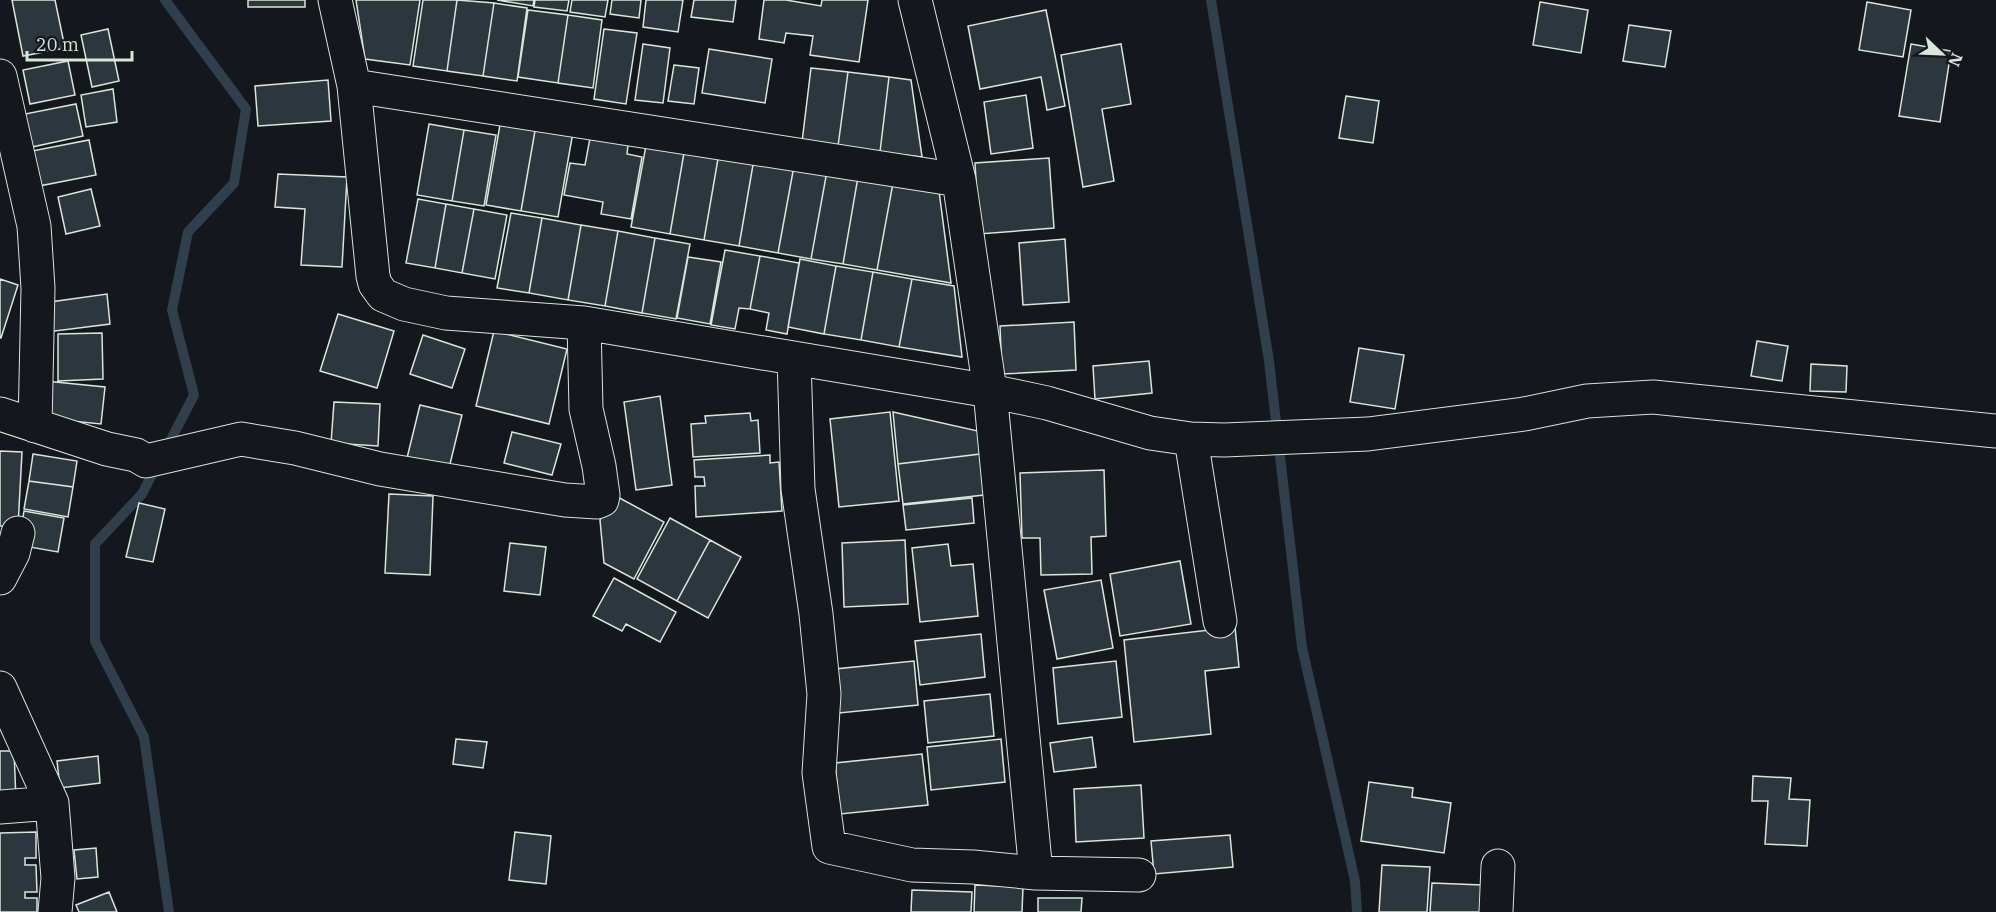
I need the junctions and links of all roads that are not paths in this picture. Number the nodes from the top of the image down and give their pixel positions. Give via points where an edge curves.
1 (335, 0) edge
2 (915, 0) edge
3 (0, 76) edge
4 (354, 86) junction
5 (959, 180) junction
6 (584, 323) junction
7 (794, 358) junction
8 (990, 391) junction
9 (0, 414) edge
10 (35, 426) junction
11 (1996, 431) edge
12 (1191, 439) junction
13 (18, 533) dead end
14 (0, 578) edge
15 (1220, 621) dead end
16 (0, 688) edge
17 (52, 803) junction
18 (0, 807) edge
19 (1498, 866) dead end
20 (1036, 873) junction
21 (1139, 875) dead end
22 (55, 912) edge
23 (1496, 912) edge

1 - 4 street
2 - 5 street
3 - 10 street via 34,226 39,288
4 - 5 street
4 - 6 street via 373,276 383,296 446,313
5 - 8 street
6 - 7 street
6 - 10 street via 586,409 603,495 597,502 380,469 241,439 146,461
7 - 8 street
7 - 20 street via 798,489 824,694 819,773 829,847 912,865
8 - 12 street via 1047,403 1150,434
8 - 20 street
9 - 10 street
11 - 12 street via 1653,397 1587,401 1524,414 1368,434
12 - 15 street
13 - 14 street
16 - 17 street
17 - 18 street
17 - 22 street via 58,878
19 - 23 street
20 - 21 street

